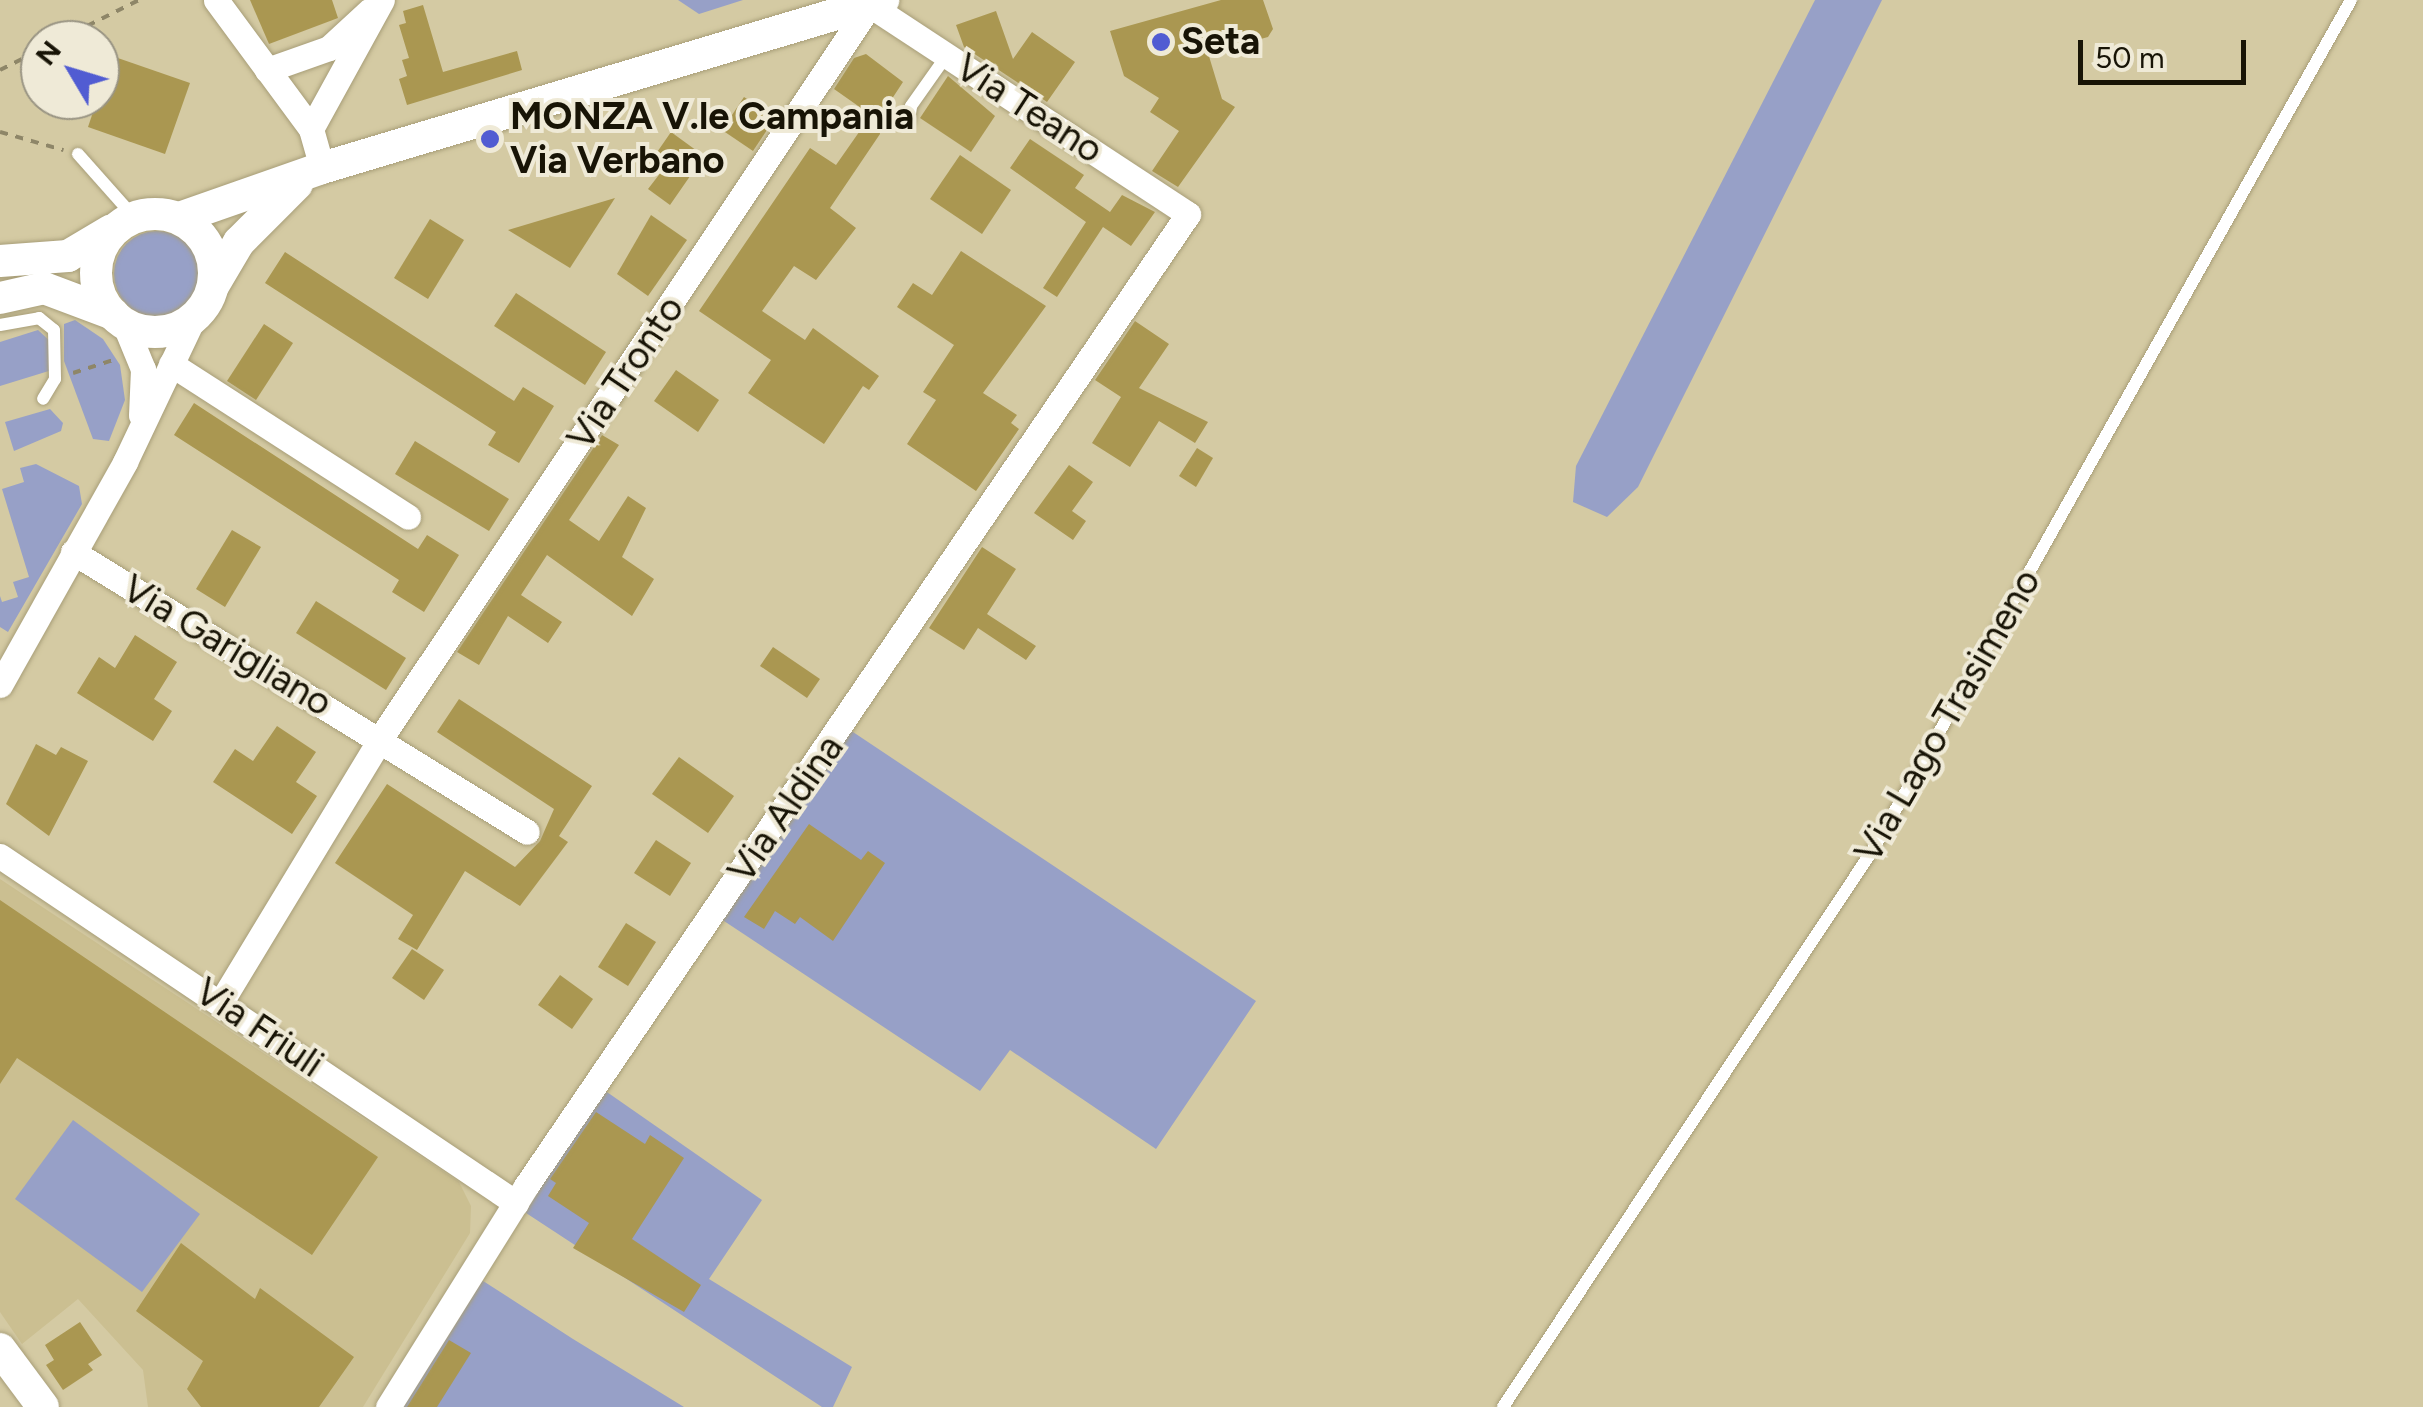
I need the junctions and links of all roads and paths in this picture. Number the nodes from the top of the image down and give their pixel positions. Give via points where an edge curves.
1 (140, 0) edge
2 (216, 0) edge
3 (381, 0) edge
4 (2350, 0) edge
5 (875, 2) edge
6 (100, 20) edge
7 (947, 55) junction
8 (267, 70) junction
9 (910, 121) dead end
10 (311, 129) junction
11 (0, 132) edge
12 (78, 154) joint
13 (314, 171) junction
14 (1188, 214) joint
15 (179, 218) junction
16 (126, 222) junction
17 (0, 260) edge
18 (213, 286) junction
19 (0, 298) edge
20 (194, 318) junction
21 (0, 325) edge
22 (116, 326) junction
23 (120, 358) junction
24 (171, 364) junction
25 (123, 371) dead end
26 (55, 379) junction
27 (43, 399) dead end
28 (138, 434) junction
29 (408, 517) dead end
30 (74, 552) junction
31 (0, 686) edge
32 (380, 740) junction
33 (528, 832) dead end
34 (0, 856) edge
35 (221, 1002) junction
36 (516, 1204) junction
37 (0, 1348) edge
38 (42, 1407) edge
39 (388, 1407) edge
40 (1503, 1407) edge

1 - 6 path
2 - 8 street
3 - 8 street via 329,48
3 - 10 street
4 - 40 lane, Via Lago Trasimeno via 1874,848
5 - 7 street, Via Teano
5 - 13 street
5 - 32 street, Via Tronto
7 - 9 lane via 912,106
7 - 14 street, Via Teano
8 - 10 street
10 - 13 street
11 - 12 path
12 - 16 lane
13 - 15 street
13 - 18 street via 239,242
14 - 36 street, Via Aldina
15 - 16 street
15 - 18 street via 208,245
16 - 17 street via 68,256
16 - 22 street via 96,268
18 - 20 street
19 - 22 street via 44,288
20 - 22 street via 162,332
20 - 24 street
21 - 26 lane via 39,318 54,330
22 - 23 path
22 - 28 street via 143,369
23 - 25 path
23 - 26 path
24 - 28 street
24 - 29 street
26 - 27 lane
28 - 30 street
30 - 31 street
30 - 32 street, Via Garigliano
32 - 33 street
32 - 35 street, Via Tronto
34 - 35 street, Via Friuli
35 - 36 street, Via Friuli
36 - 39 street, Via Aldina
37 - 38 street

